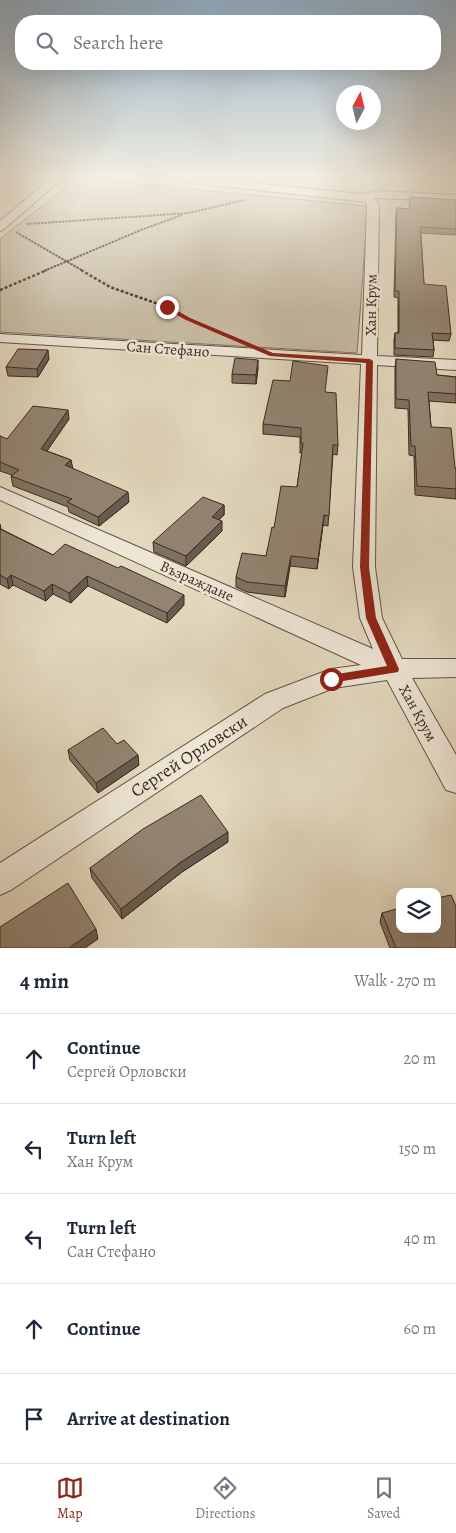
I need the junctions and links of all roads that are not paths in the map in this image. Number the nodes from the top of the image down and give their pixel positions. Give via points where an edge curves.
1 (373, 222) edge
2 (0, 338) edge
3 (370, 361) junction
4 (456, 365) edge
5 (0, 493) edge
6 (456, 668) edge
7 (394, 669) junction
8 (456, 781) edge
9 (0, 880) edge

1 - 3 street, Хан Крум
2 - 3 street, Сан Стефано
3 - 4 street, Сан Стефано
3 - 7 street, Хан Крум via 364,567 371,618
5 - 7 street, Възраждане
6 - 7 street, Сергей Орловски
7 - 8 street, Хан Крум
7 - 9 street, Сергей Орловски via 331,679 274,700

